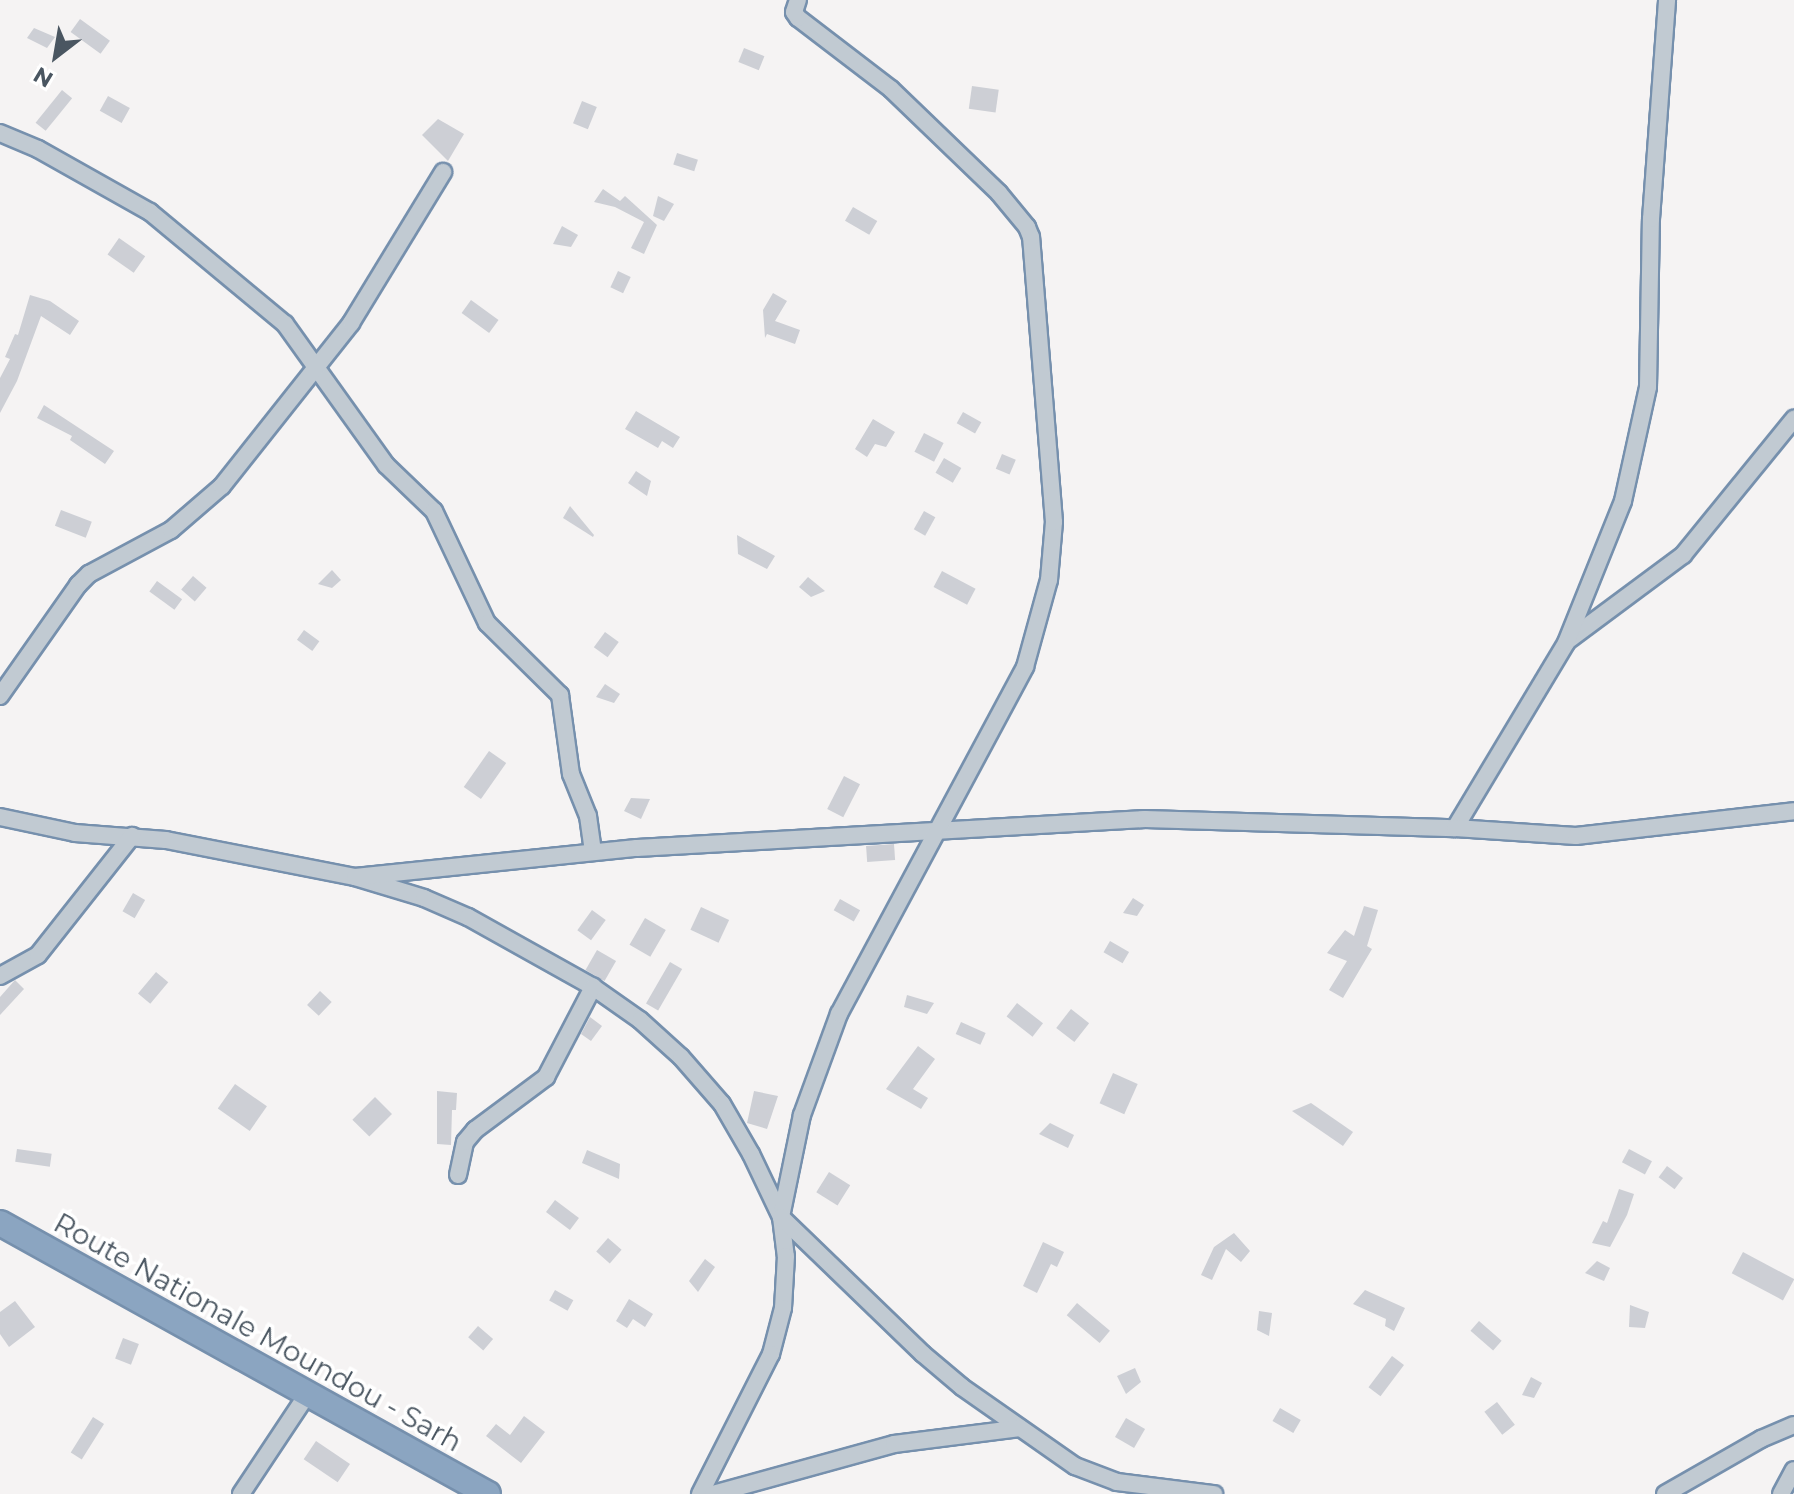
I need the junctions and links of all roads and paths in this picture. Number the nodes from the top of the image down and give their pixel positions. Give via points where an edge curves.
1 (798, 0) edge
2 (1667, 0) edge
3 (0, 133) edge
4 (443, 172) dead end
5 (317, 367) junction
6 (1794, 419) edge
7 (1566, 643) junction
8 (0, 696) edge
9 (1794, 811) edge
10 (0, 817) edge
11 (1455, 828) junction
12 (935, 830) junction
13 (132, 836) junction
14 (593, 851) junction
15 (355, 877) junction
16 (0, 976) edge
17 (593, 987) junction
18 (458, 1175) dead end
19 (781, 1217) junction
20 (0, 1223) edge
21 (308, 1393) junction
22 (1794, 1425) edge
23 (1020, 1428) junction
24 (1794, 1470) edge
25 (1116, 1488) edge
26 (241, 1494) edge
27 (488, 1494) edge
28 (700, 1494) edge
29 (713, 1494) edge
30 (1214, 1494) edge
31 (1665, 1494) edge
32 (1781, 1494) edge

1 - 12 street via 798,18 891,89 999,193 1031,237 1054,522 1051,571 1025,667
2 - 7 street via 1644,418 1616,523
3 - 5 street via 70,166 160,219 278,316
4 - 5 street via 351,323
5 - 8 street via 196,511 78,585
5 - 14 street via 386,465 434,511 487,623 560,695 571,774 588,816
6 - 7 street via 1683,555
7 - 11 street
9 - 11 street via 1587,835
10 - 13 street via 75,833
11 - 12 street via 1145,819
12 - 14 street
12 - 19 street via 817,1065
13 - 15 street
13 - 16 street via 38,955
14 - 15 street
15 - 17 street via 468,917
17 - 18 street via 546,1077 475,1130 465,1142
17 - 19 street via 681,1057 722,1104
19 - 23 street via 923,1354
19 - 28 street via 786,1256 783,1308 771,1354
20 - 21 highway, Route Nationale Moundou - Sarh
21 - 26 street
21 - 27 highway, Route Nationale Moundou - Sarh
22 - 31 street
23 - 25 street
23 - 29 street via 894,1444
24 - 32 street
25 - 30 street

